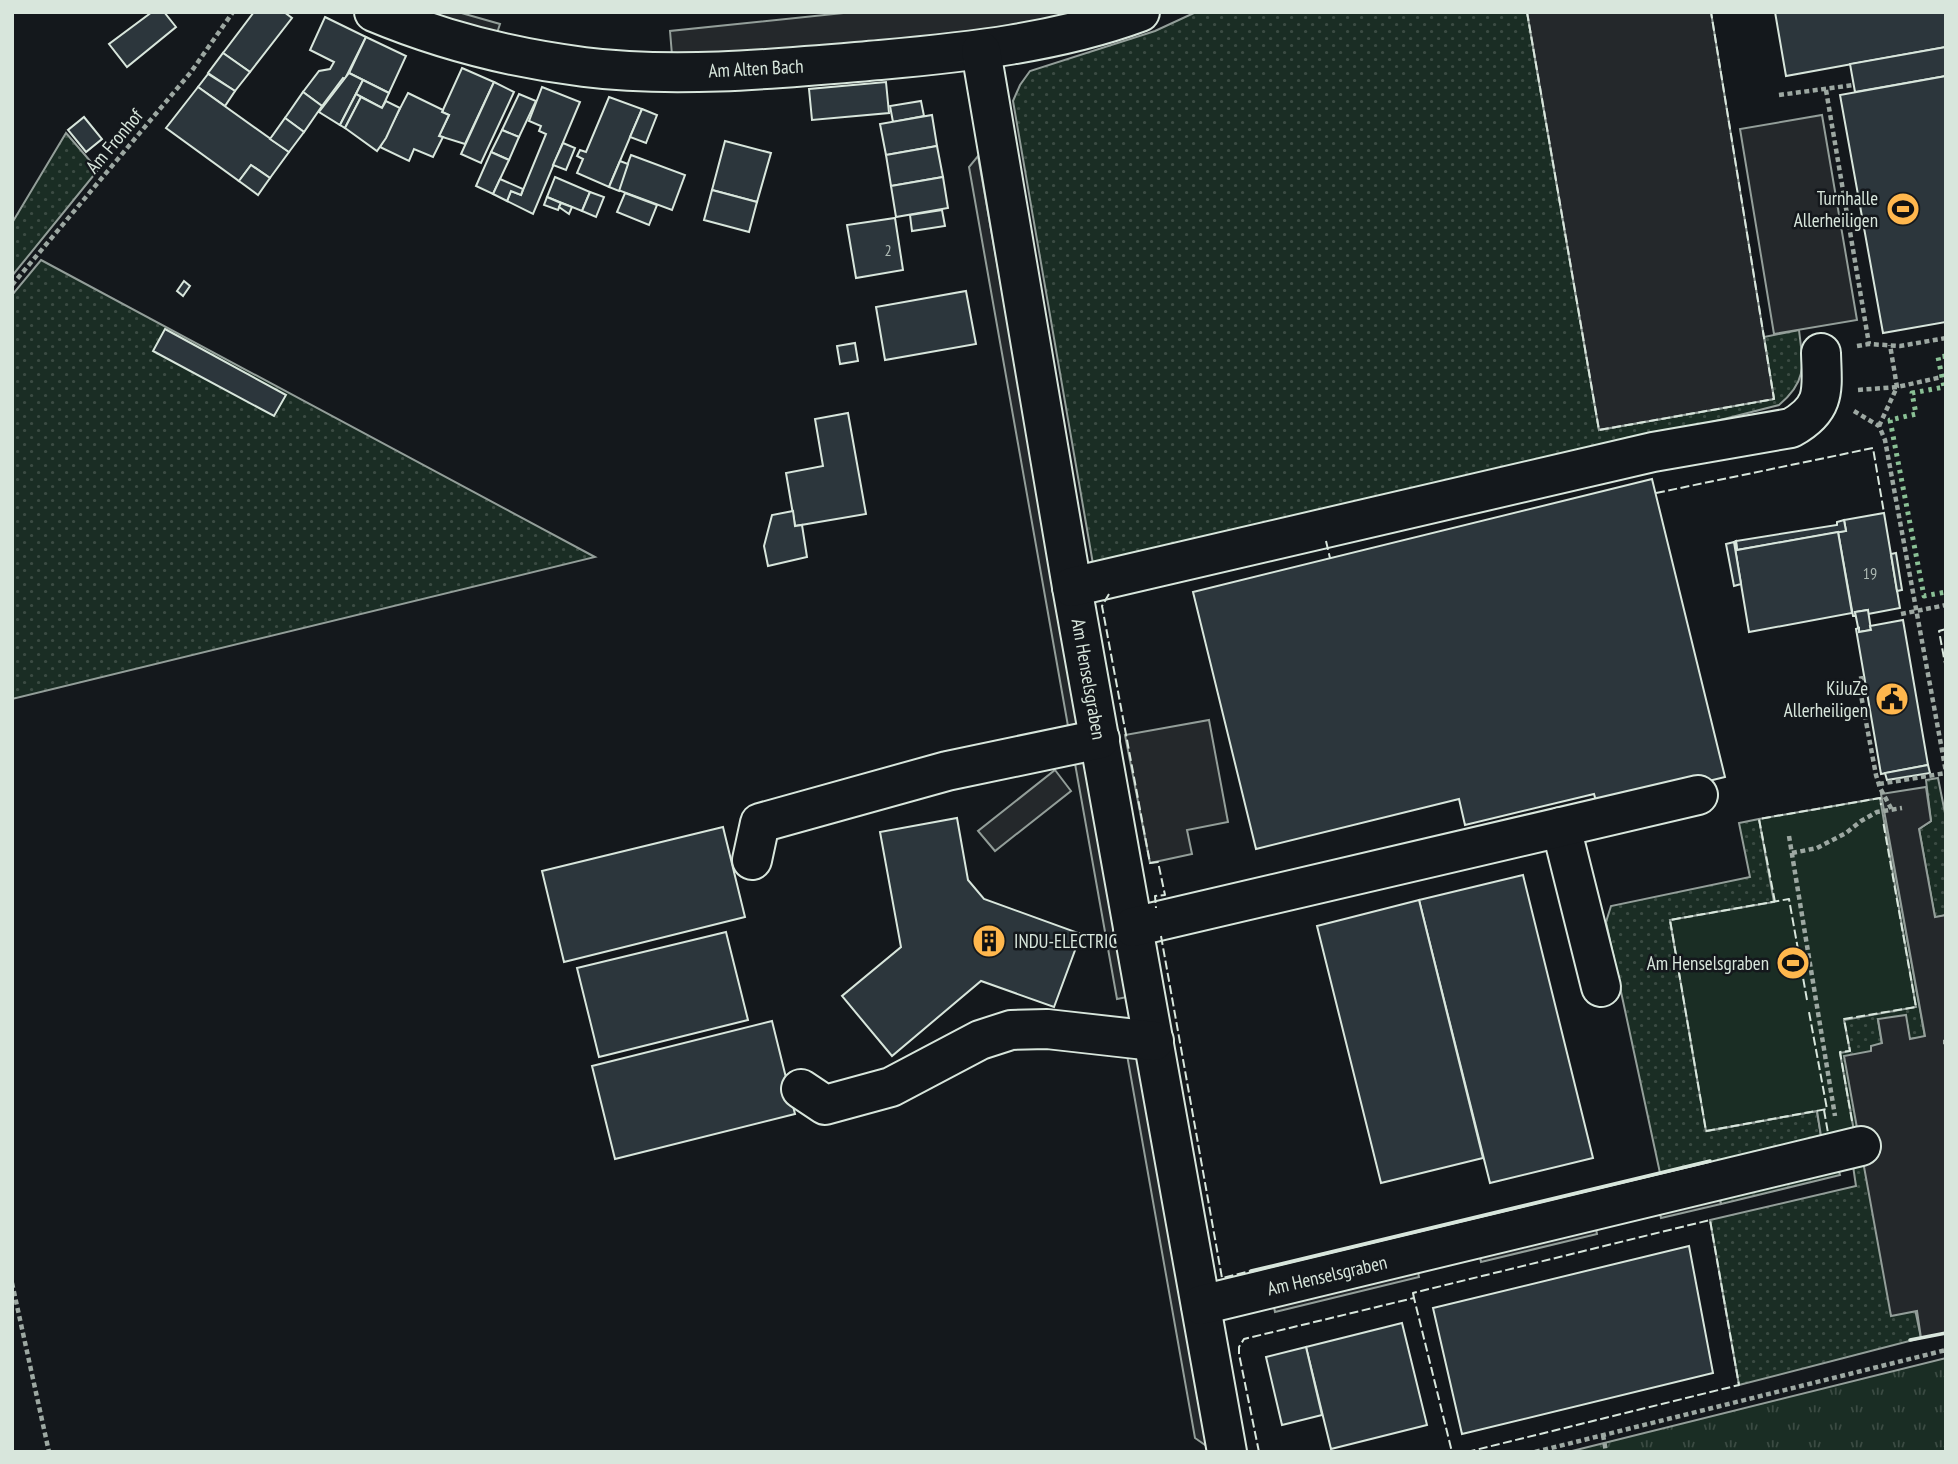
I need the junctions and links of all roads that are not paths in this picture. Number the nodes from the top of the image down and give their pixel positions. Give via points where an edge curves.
1 (374, 12) edge
2 (1140, 12) edge
3 (981, 51) junction
4 (1821, 353) road end
5 (1072, 587) junction
6 (1100, 739) junction
7 (1698, 794) dead end
8 (1561, 827) junction
9 (752, 860) dead end
10 (1133, 928) junction
11 (1601, 987) dead end
12 (1154, 1041) junction
13 (801, 1089) dead end
14 (1851, 1149) road end
15 (1201, 1305) junction
16 (1227, 1452) edge

1 - 3 street, Am Alten Bach via 488,50 584,67 707,71
2 - 3 street, Am Alten Bach via 1065,35
3 - 5 street, Am Henselsgraben
4 - 5 street via 1822,393 1808,419 1791,428 1639,455
5 - 6 street, Am Henselsgraben
6 - 9 street via 947,772 760,822
6 - 10 street, Am Henselsgraben
7 - 8 street
8 - 10 street
8 - 11 street
10 - 12 street, Am Henselsgraben
12 - 13 street via 1047,1029 1011,1030 980,1040 891,1087 825,1105
12 - 15 street, Am Henselsgraben
14 - 15 street, Am Henselsgraben
15 - 16 street, Am Henselsgraben

